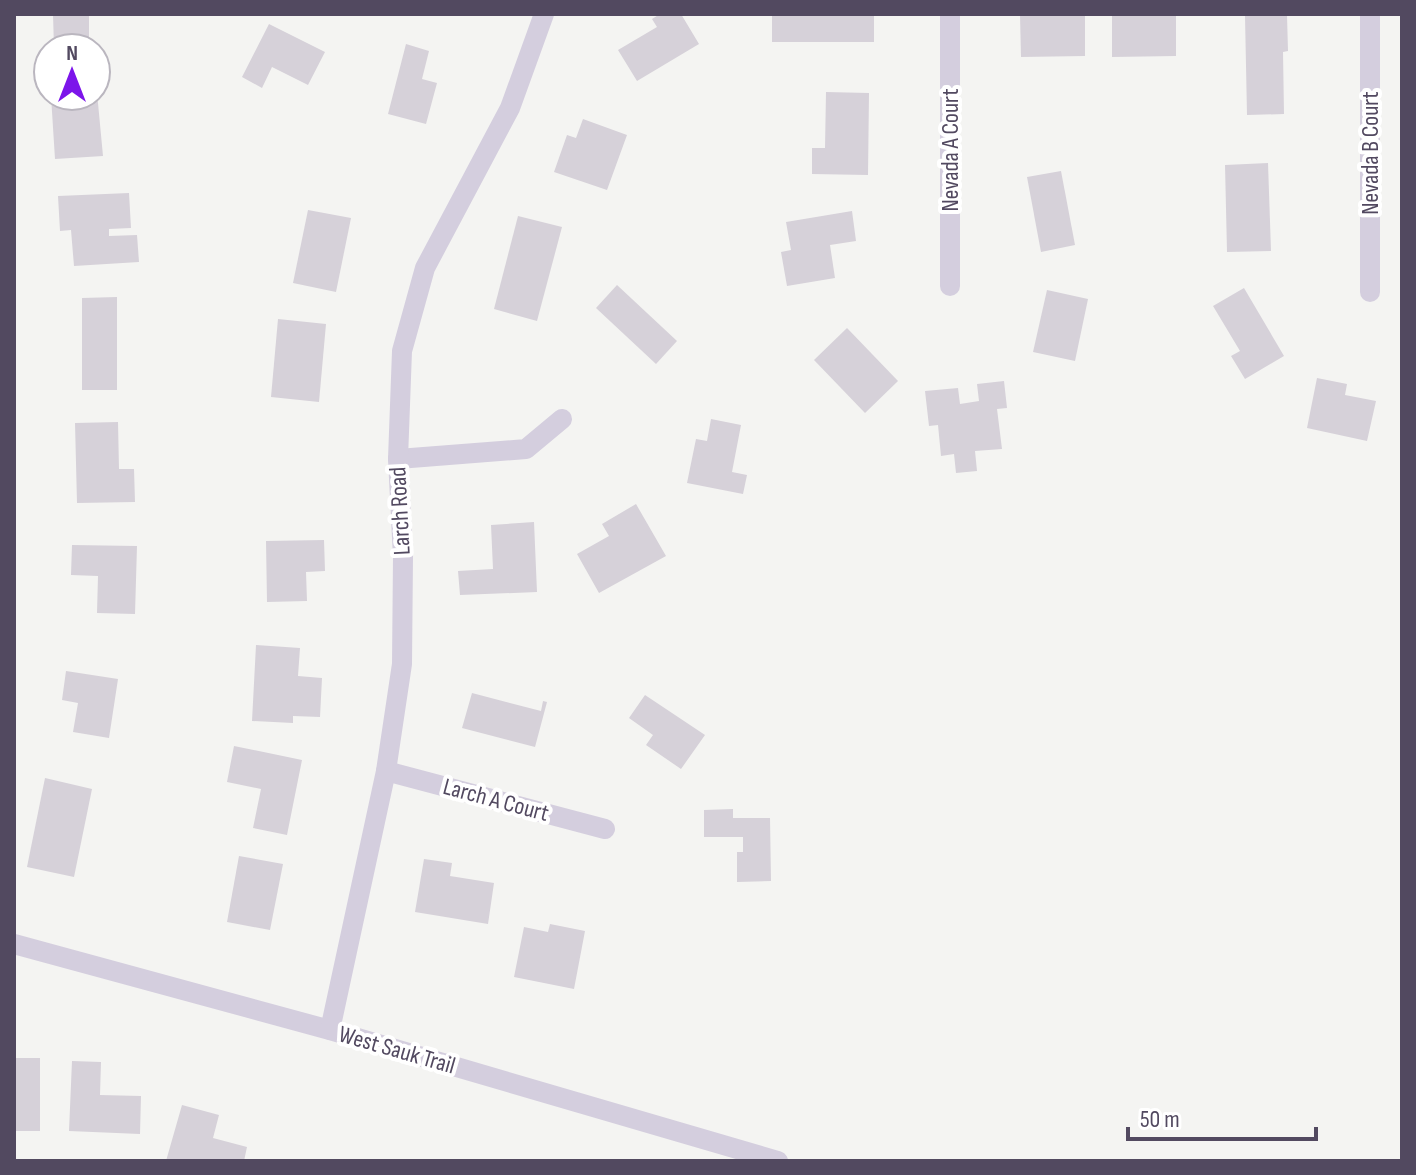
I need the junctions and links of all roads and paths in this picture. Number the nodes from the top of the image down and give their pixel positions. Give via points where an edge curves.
1 (544, 14) edge
2 (950, 14) edge
3 (1370, 14) edge
4 (950, 286) dead end
5 (1370, 292) dead end
6 (562, 419) dead end
7 (398, 459) junction
8 (386, 771) junction
9 (605, 829) dead end
10 (14, 944) edge
11 (330, 1030) junction
12 (778, 1161) edge

1 - 7 street, Larch Road via 510,108 425,268 402,351
2 - 4 street, Nevada A Court
3 - 5 street, Nevada B Court
6 - 7 street via 526,449
7 - 8 street, Larch Road via 402,664
8 - 9 street, Larch A Court
8 - 11 street, Larch Road
10 - 11 street, West Sauk Trail
11 - 12 street, West Sauk Trail

